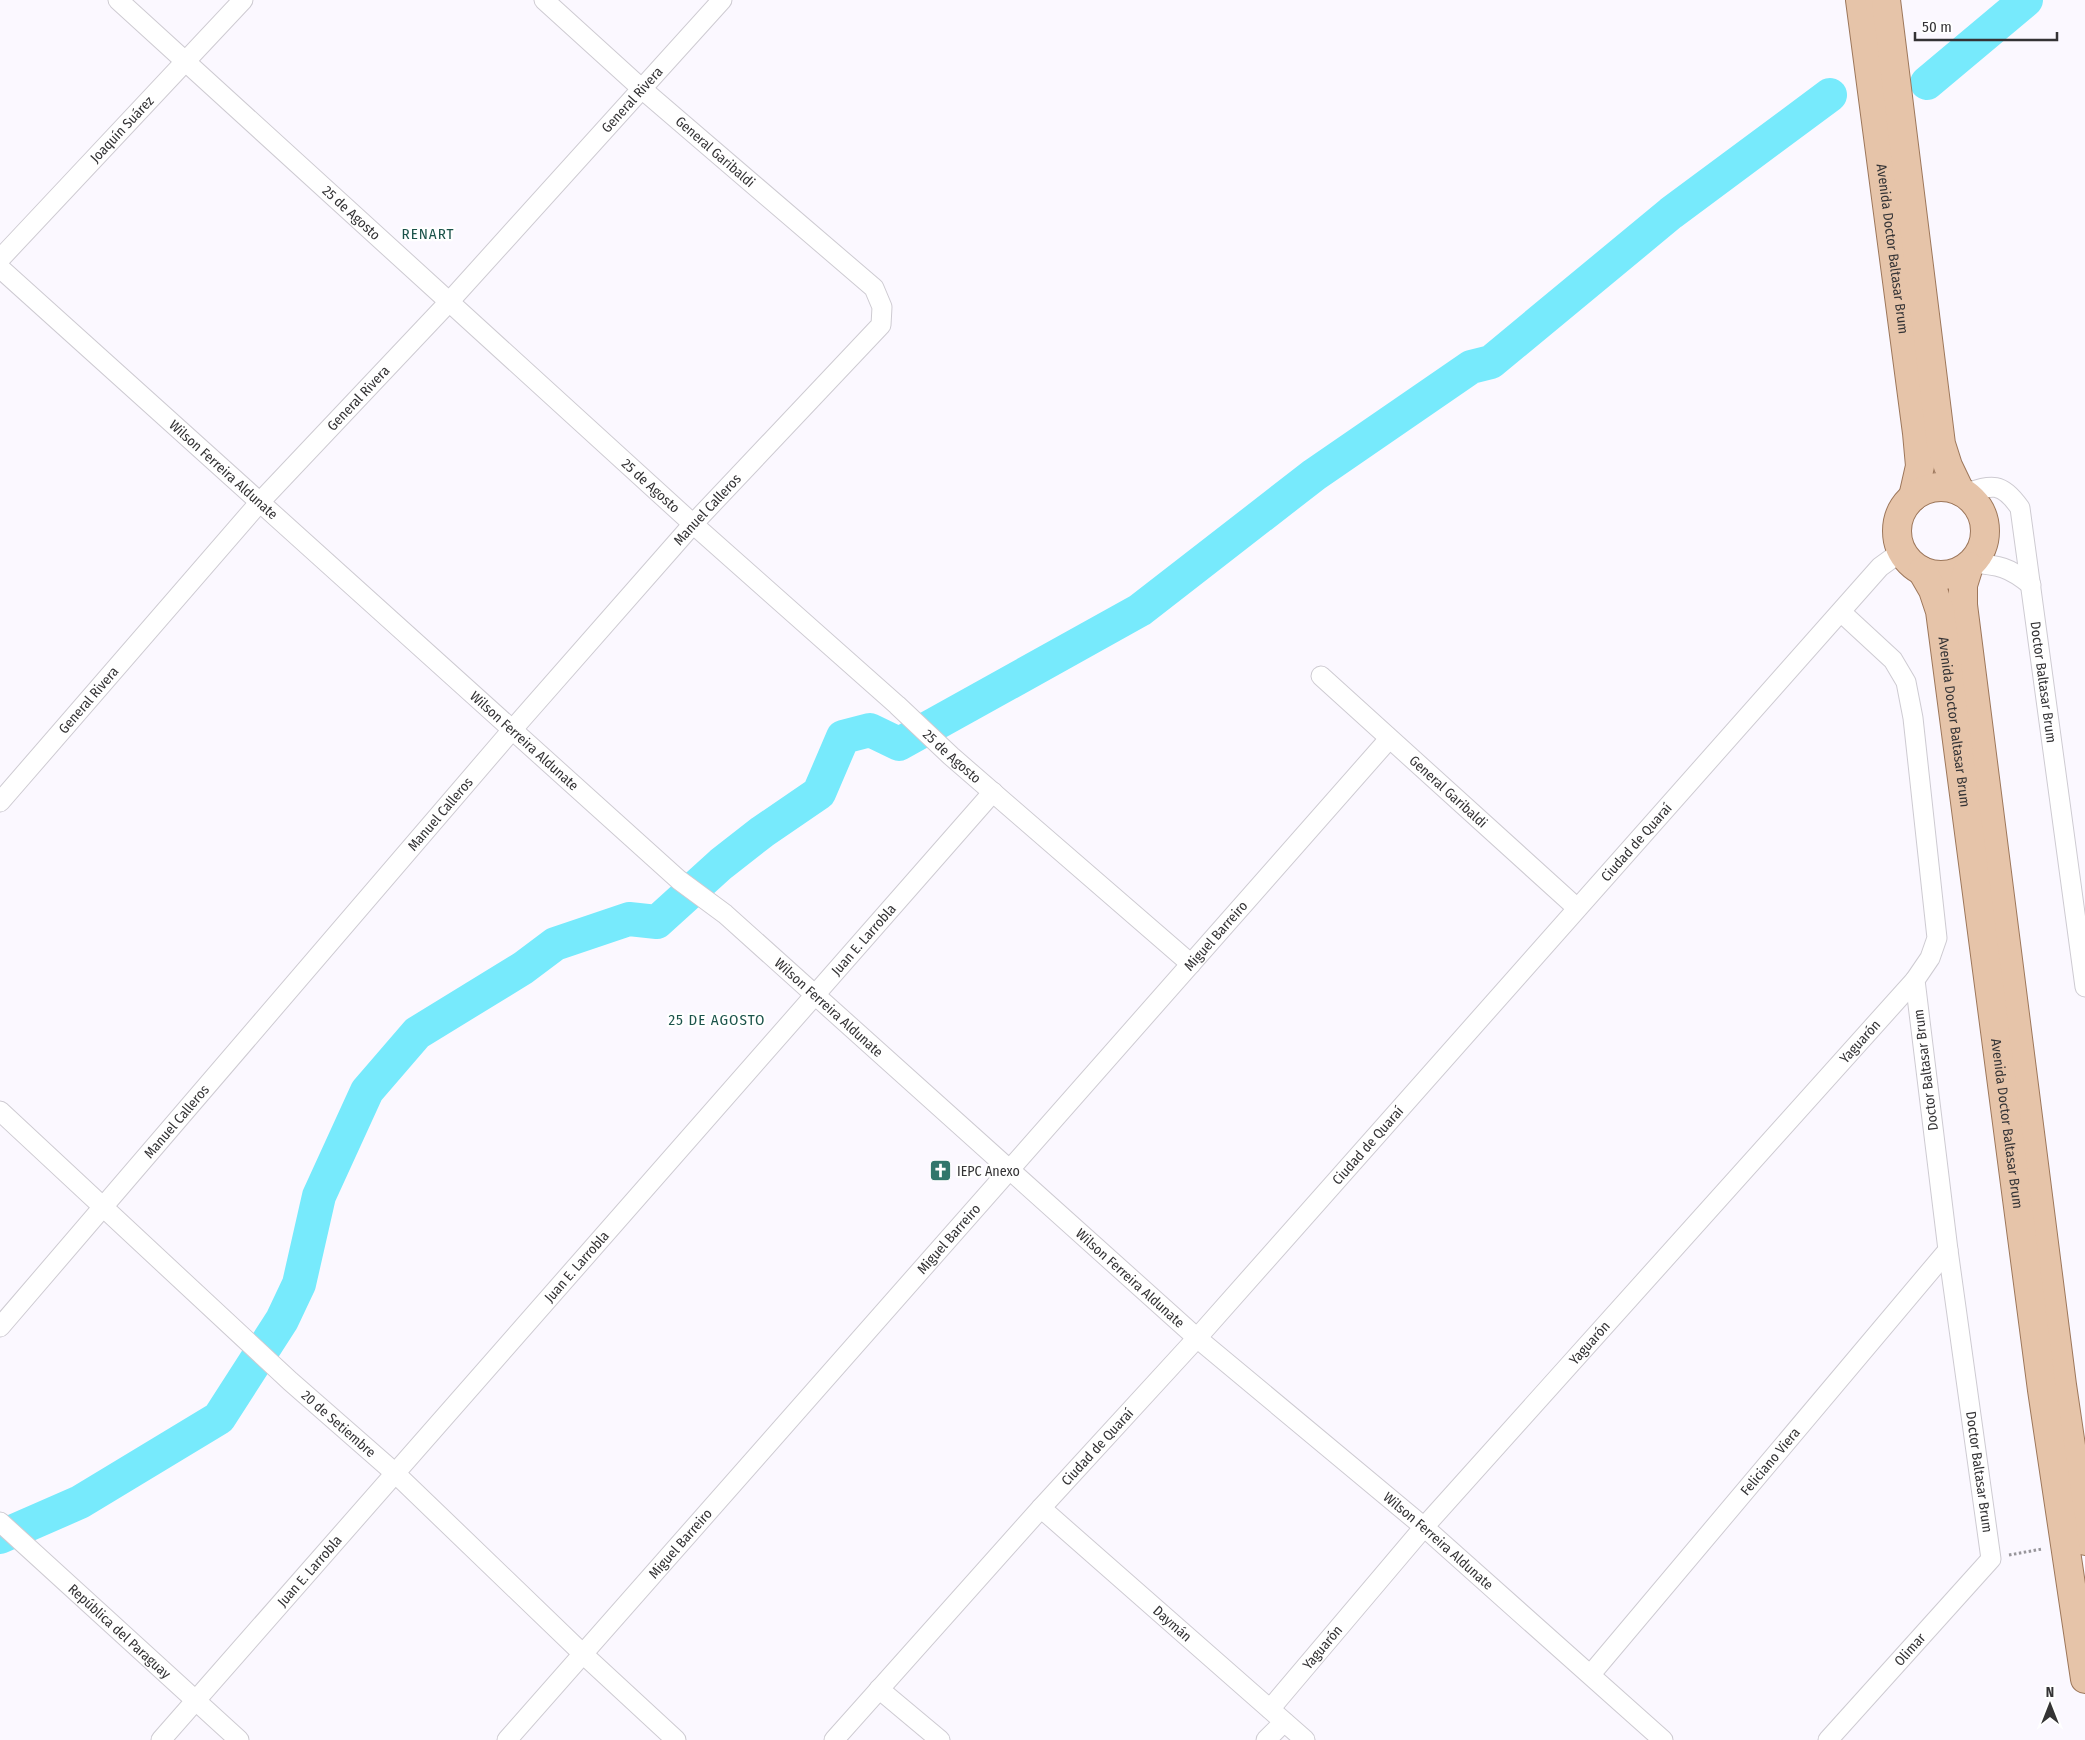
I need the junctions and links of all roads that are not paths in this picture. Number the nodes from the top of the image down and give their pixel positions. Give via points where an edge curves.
1 (118, 0) edge
2 (243, 0) edge
3 (544, 0) edge
4 (722, 0) edge
5 (1860, 0) edge
6 (1886, 0) edge
7 (185, 62) junction
8 (642, 89) junction
9 (0, 259) edge
10 (0, 268) edge
11 (448, 302) junction
12 (882, 307) joint
13 (1962, 493) junction
14 (1913, 497) junction
15 (259, 503) junction
16 (693, 524) junction
17 (1902, 551) junction
18 (1970, 564) junction
19 (1922, 571) junction
20 (2031, 585) junction
21 (1840, 612) junction
22 (1320, 676) dead end
23 (512, 730) junction
24 (1389, 738) junction
25 (993, 792) junction
26 (0, 802) edge
27 (1576, 908) junction
28 (1191, 964) junction
29 (1915, 980) junction
30 (2085, 988) edge
31 (815, 995) junction
32 (0, 1111) edge
33 (1010, 1170) junction
34 (104, 1207) junction
35 (1948, 1250) junction
36 (0, 1327) edge
37 (1197, 1338) junction
38 (395, 1473) junction
39 (1041, 1508) junction
40 (0, 1522) edge
41 (1424, 1527) junction
42 (2075, 1543) edge
43 (1992, 1559) joint
44 (583, 1654) junction
45 (1591, 1674) junction
46 (2085, 1679) edge
47 (879, 1689) junction
48 (196, 1700) junction
49 (1277, 1716) junction
50 (161, 1740) edge
51 (240, 1740) edge
52 (507, 1740) edge
53 (676, 1740) edge
54 (834, 1740) edge
55 (940, 1740) edge
56 (1266, 1740) edge
57 (1305, 1740) edge
58 (1663, 1740) edge
59 (1828, 1740) edge

1 - 7 street, 25 de Agosto
2 - 7 street, Joaquín Suárez
3 - 8 street, General Garibaldi
4 - 8 street, General Rivera
5 - 14 main road, Avenida Doctor Baltasar Brum via 1917,433 1920,466
6 - 13 main road, Avenida Doctor Baltasar Brum via 1942,444 1948,466
7 - 9 street, Joaquín Suárez
7 - 11 street, 25 de Agosto
8 - 11 street, General Rivera
8 - 12 street, General Garibaldi via 874,288
10 - 15 street, Wilson Ferreira Aldunate
11 - 15 street, General Rivera
11 - 16 street, 25 de Agosto
12 - 16 street, Manuel Calleros via 880,324
13 - 14 main road via 1937,488
13 - 18 main road via 1978,507 1985,524 1982,548
13 - 20 street, Doctor Baltasar Brum via 1986,486 2010,494 2020,508
14 - 17 main road via 1905,506 1897,528
15 - 23 street, Wilson Ferreira Aldunate
15 - 26 street, General Rivera
16 - 23 street, Manuel Calleros
16 - 25 street, 25 de Agosto
17 - 19 main road
17 - 21 street, Ciudad de Quaraí via 1880,567
18 - 19 main road via 1946,575
18 - 20 street via 2016,572
18 - 42 main road, Avenida Doctor Baltasar Brum via 1963,605 2062,1384
19 - 42 main road, Avenida Doctor Baltasar Brum via 1940,611 2041,1380
20 - 30 street, Doctor Baltasar Brum
21 - 27 street, Ciudad de Quaraí
21 - 29 street via 1893,660 1906,682 1913,718 1937,938 1930,958
22 - 24 street, General Garibaldi
23 - 31 street, Wilson Ferreira Aldunate via 679,880 725,914
23 - 34 street, Manuel Calleros
24 - 27 street, General Garibaldi
24 - 28 street, Miguel Barreiro
25 - 28 street, 25 de Agosto
25 - 31 street, Juan E. Larrobla
27 - 37 street, Ciudad de Quaraí
28 - 33 street, Miguel Barreiro
29 - 35 street, Doctor Baltasar Brum
29 - 41 street, Yaguarón
31 - 33 street, Wilson Ferreira Aldunate
31 - 38 street, Juan E. Larrobla
32 - 34 street, 20 de Setiembre
33 - 37 street, Wilson Ferreira Aldunate
33 - 44 street, Miguel Barreiro
34 - 36 street, Manuel Calleros
34 - 38 street, 20 de Setiembre via 290,1381
35 - 43 street, Doctor Baltasar Brum
35 - 45 street, Feliciano Viera
37 - 39 street, Ciudad de Quaraí
37 - 41 street, Wilson Ferreira Aldunate
38 - 44 street, 20 de Setiembre
38 - 48 street, Juan E. Larrobla
39 - 47 street, Ciudad de Quaraí
39 - 49 street, Daymán
40 - 48 street, República del Paraguay
41 - 45 street, Wilson Ferreira Aldunate
41 - 49 street, Yaguarón
42 - 46 main road, Avenida Doctor Baltasar Brum
43 - 59 street, Olimar
44 - 52 street, Miguel Barreiro
44 - 53 street, 20 de Setiembre
45 - 58 street, Wilson Ferreira Aldunate
47 - 54 street, Ciudad de Quaraí
47 - 55 street
48 - 50 street, Juan E. Larrobla
48 - 51 street, República del Paraguay
49 - 56 street, Yaguarón
49 - 57 street, Daymán

